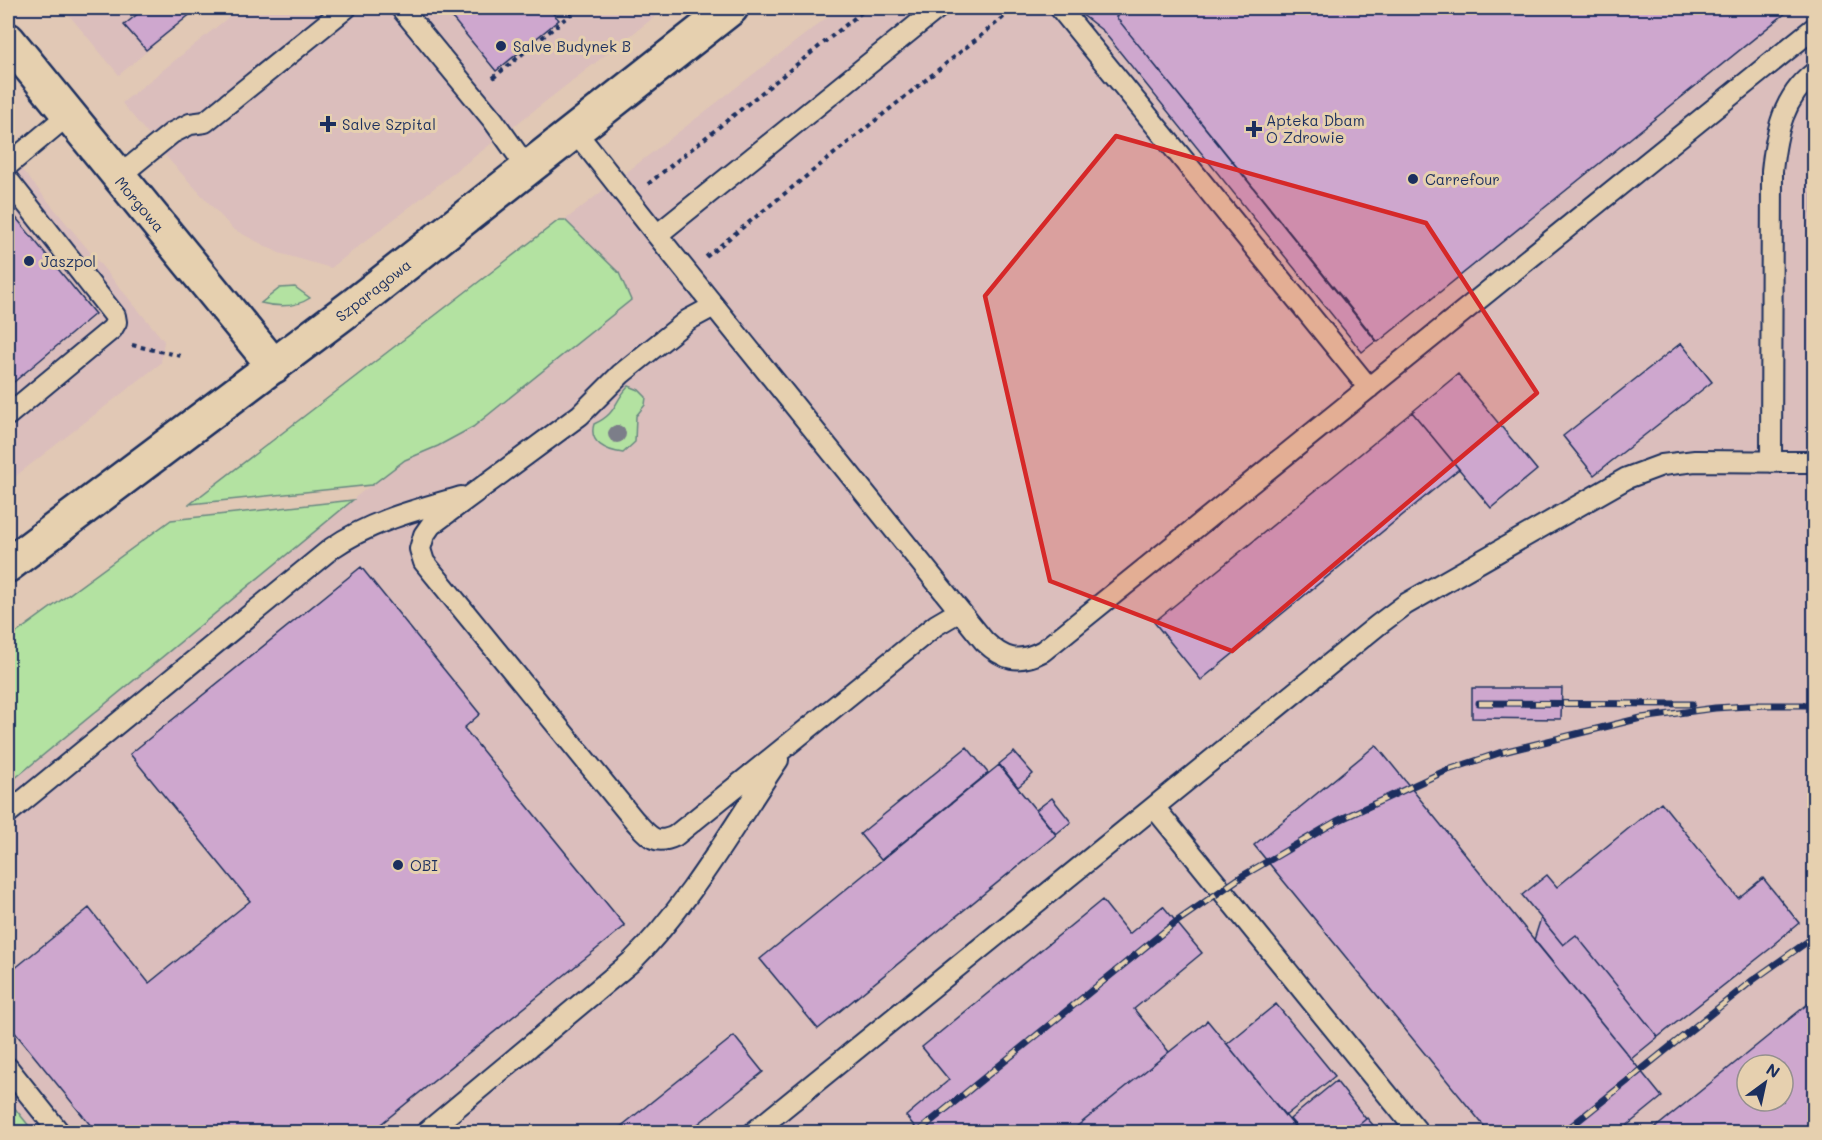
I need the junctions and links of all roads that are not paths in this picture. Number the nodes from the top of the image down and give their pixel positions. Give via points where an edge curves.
1 (346, 8) edge
2 (401, 8) edge
3 (938, 8) edge
4 (1060, 8) edge
5 (721, 10) edge
6 (1815, 28) edge
7 (8, 40) edge
8 (1815, 73) edge
9 (68, 115) junction
10 (575, 131) junction
11 (8, 165) edge
12 (528, 169) junction
13 (118, 177) junction
14 (8, 180) edge
15 (657, 235) junction
16 (714, 306) junction
17 (274, 366) junction
18 (1368, 388) junction
19 (8, 416) edge
20 (1771, 462) junction
21 (1815, 462) edge
22 (476, 492) junction
23 (8, 564) edge
24 (960, 611) junction
25 (788, 745) junction
26 (1154, 807) junction
27 (8, 813) edge
28 (8, 1068) edge
29 (59, 1132) edge
30 (427, 1132) edge
31 (754, 1132) edge
32 (1418, 1132) edge

1 - 13 lane via 205,123 190,124 172,133
2 - 12 lane
3 - 15 lane
4 - 18 lane
5 - 10 street, Szparagowa
6 - 18 lane
7 - 9 street, Morgowa
8 - 20 lane via 1794,94 1775,141
9 - 11 lane
9 - 13 street, Morgowa
10 - 12 street, Szparagowa
10 - 15 lane
12 - 17 street, Szparagowa
13 - 17 street, Morgowa
14 - 19 lane via 116,322
15 - 16 lane
16 - 22 lane via 688,320 621,374 580,416
16 - 24 lane
17 - 23 street, Szparagowa
18 - 24 lane via 1043,651 1032,657 1008,657 984,641
20 - 21 lane
20 - 26 lane via 1695,461 1662,465 1627,478 1406,604
22 - 25 lane via 431,525 420,549 424,562 648,835 657,840 675,836
22 - 27 lane via 375,524 341,541
24 - 25 lane via 936,625
25 - 30 lane via 702,874 647,946
26 - 31 lane
26 - 32 lane
28 - 29 lane

